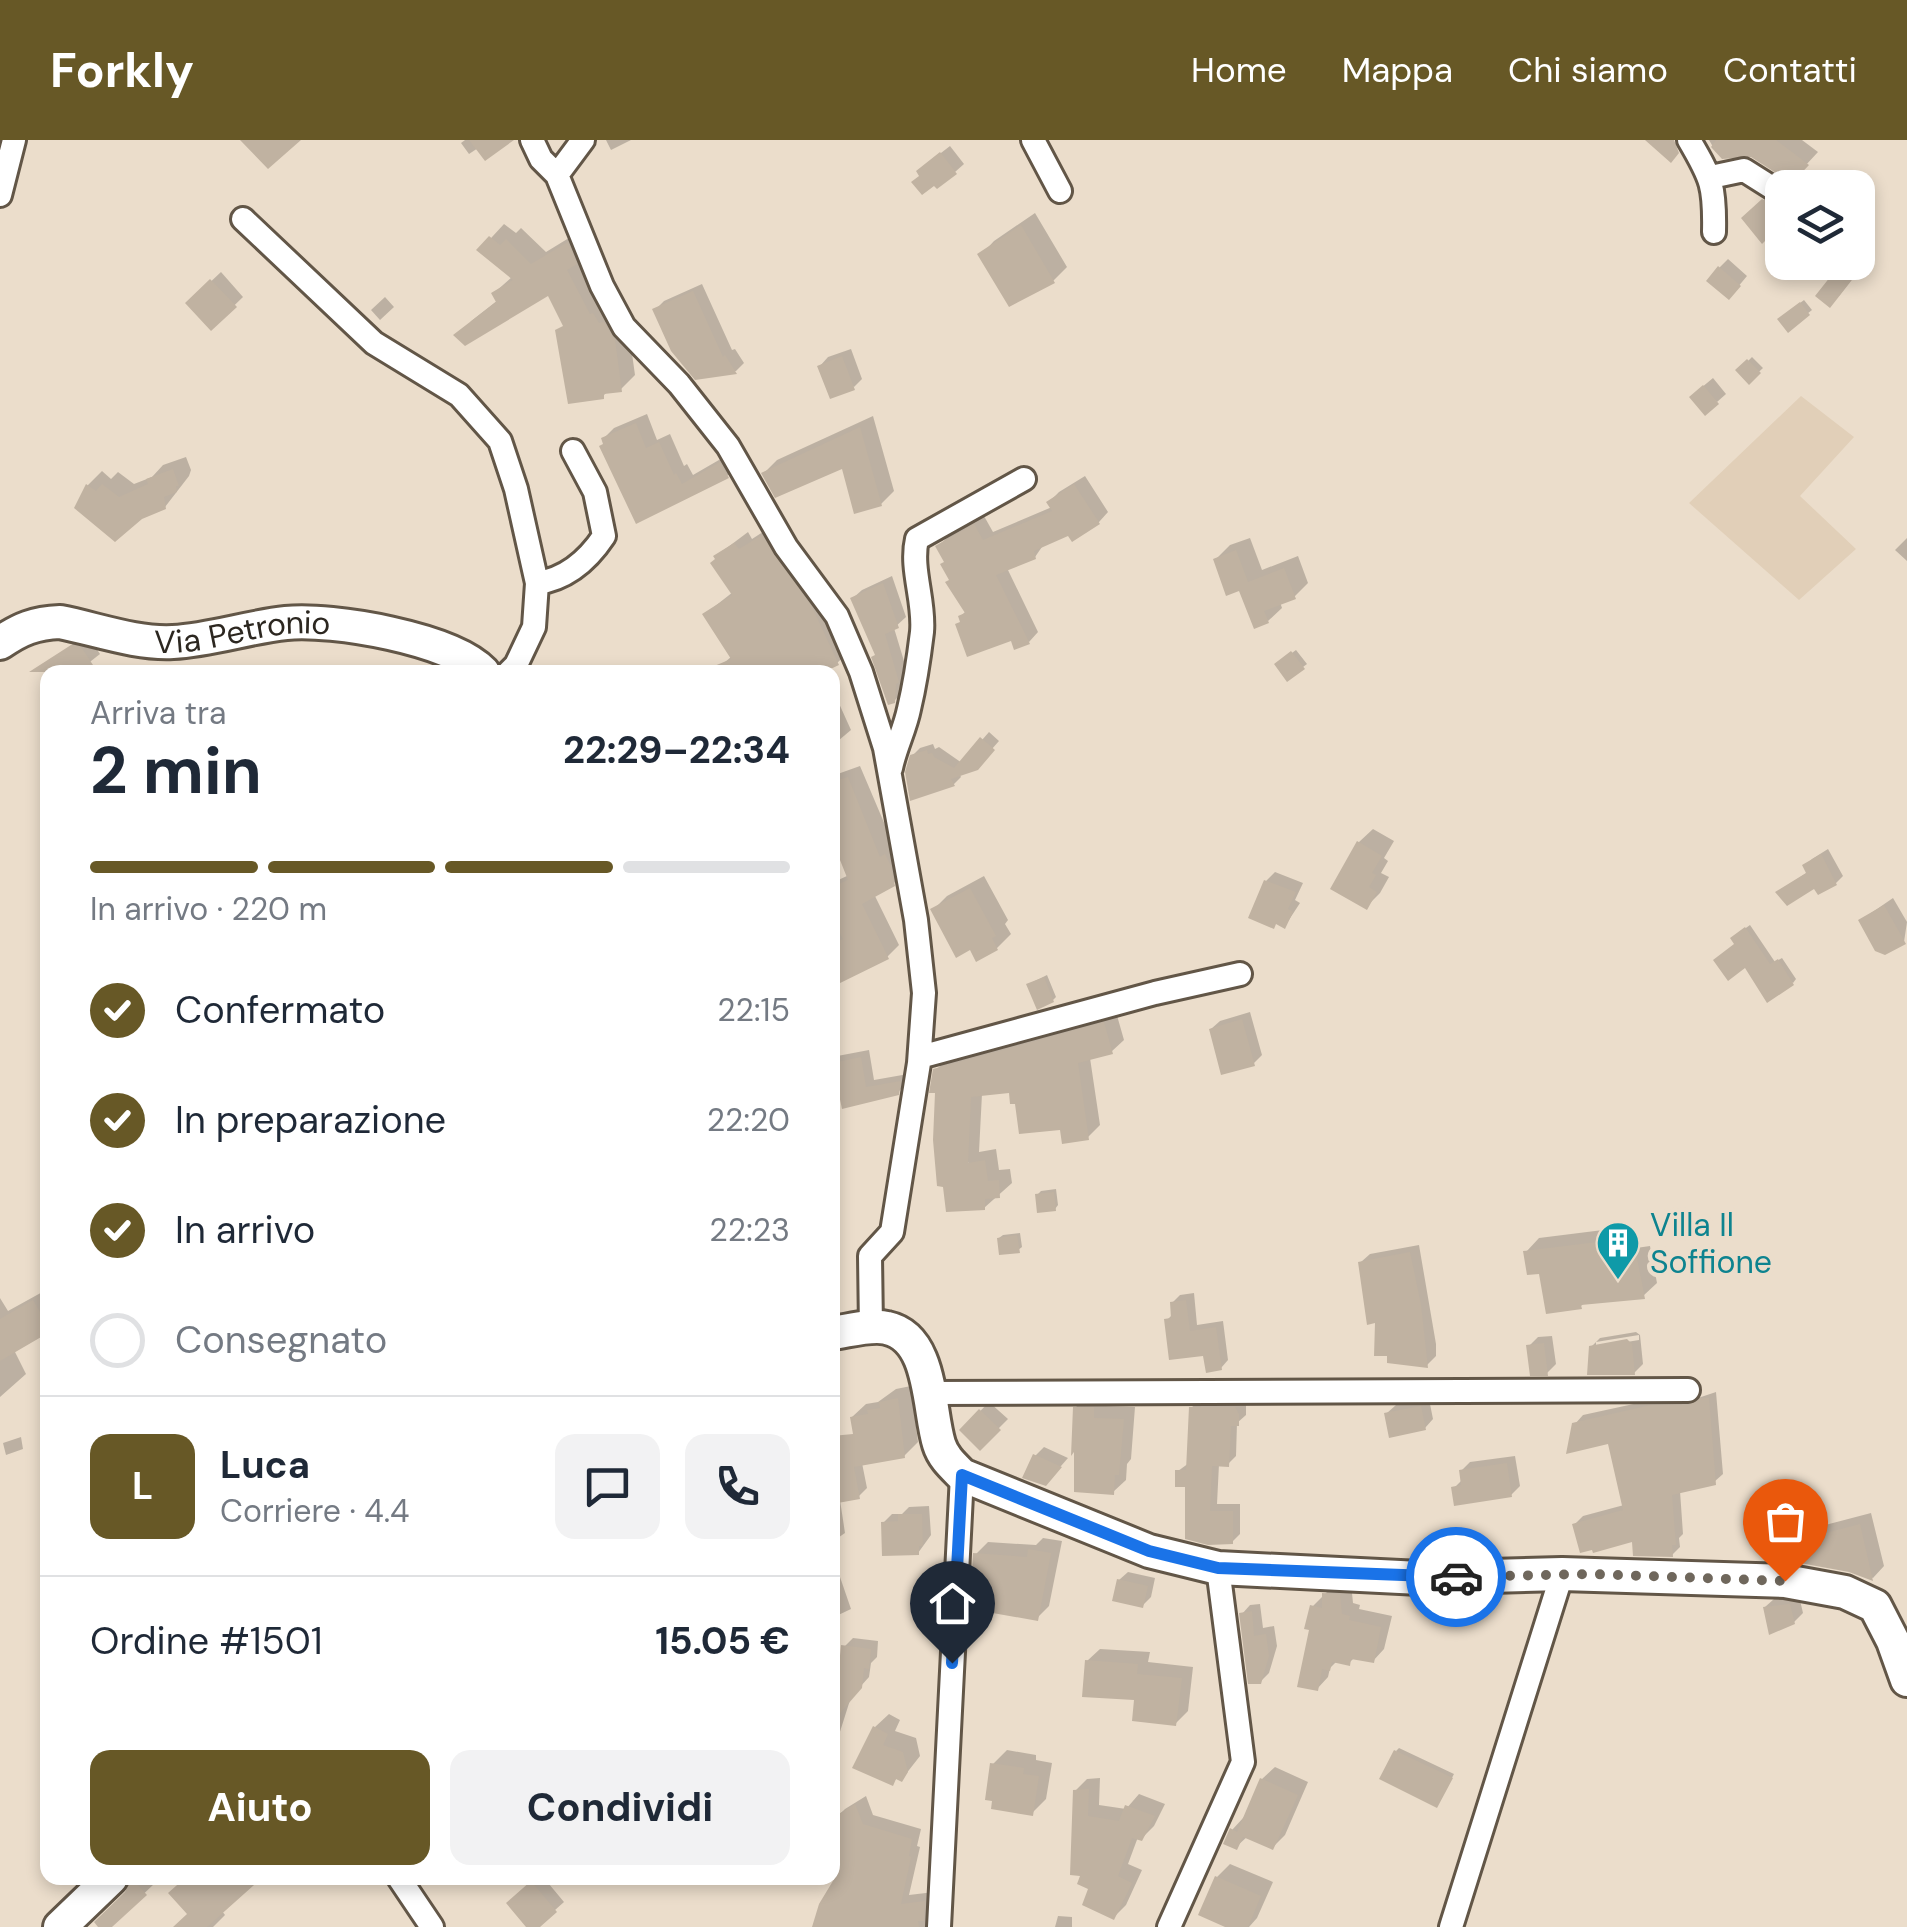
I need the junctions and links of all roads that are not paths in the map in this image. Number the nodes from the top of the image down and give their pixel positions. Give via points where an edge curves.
1 (14, 140) edge
2 (532, 140) edge
3 (583, 140) edge
4 (1033, 140) edge
5 (1689, 140) edge
6 (557, 175) junction
7 (1711, 177) junction
8 (1765, 183) edge
9 (1060, 191) dead end
10 (0, 195) edge
11 (244, 219) dead end
12 (1714, 232) dead end
13 (573, 451) dead end
14 (1024, 479) dead end
15 (536, 583) junction
16 (0, 642) edge
17 (473, 665) edge
18 (516, 665) edge
19 (890, 774) junction
20 (1240, 974) dead end
21 (920, 1057) junction
22 (871, 1328) junction
23 (840, 1332) edge
24 (1688, 1390) dead end
25 (930, 1394) junction
26 (962, 1475) junction
27 (1218, 1568) junction
28 (1562, 1574) junction
29 (1907, 1680) edge
30 (104, 1885) edge
31 (403, 1885) edge
32 (60, 1927) edge
33 (432, 1927) edge
34 (938, 1927) edge
35 (1169, 1927) edge
36 (1450, 1927) edge

1 - 10 street
2 - 6 street
3 - 6 street
4 - 9 street
5 - 7 street
6 - 19 street via 624,327 728,446 786,547 837,616
7 - 8 street via 1744,170
7 - 12 street
11 - 15 street via 374,344 459,396 491,429 505,451
13 - 15 street via 595,492 604,536 569,572
14 - 19 street via 917,539 922,631 909,712
15 - 18 street via 534,627
16 - 17 street, Via Petronio via 43,622 173,642 322,622 441,648
19 - 21 street via 922,975
20 - 21 street
21 - 22 street via 892,1232 870,1256
22 - 23 street
22 - 25 street via 903,1335 917,1352
24 - 25 street
25 - 26 street via 939,1444
26 - 27 street via 1149,1551
26 - 34 street
27 - 28 street via 1420,1578
27 - 35 street via 1243,1762
28 - 29 street via 1785,1581 1845,1592 1875,1606
28 - 36 street
30 - 32 street
31 - 33 street

